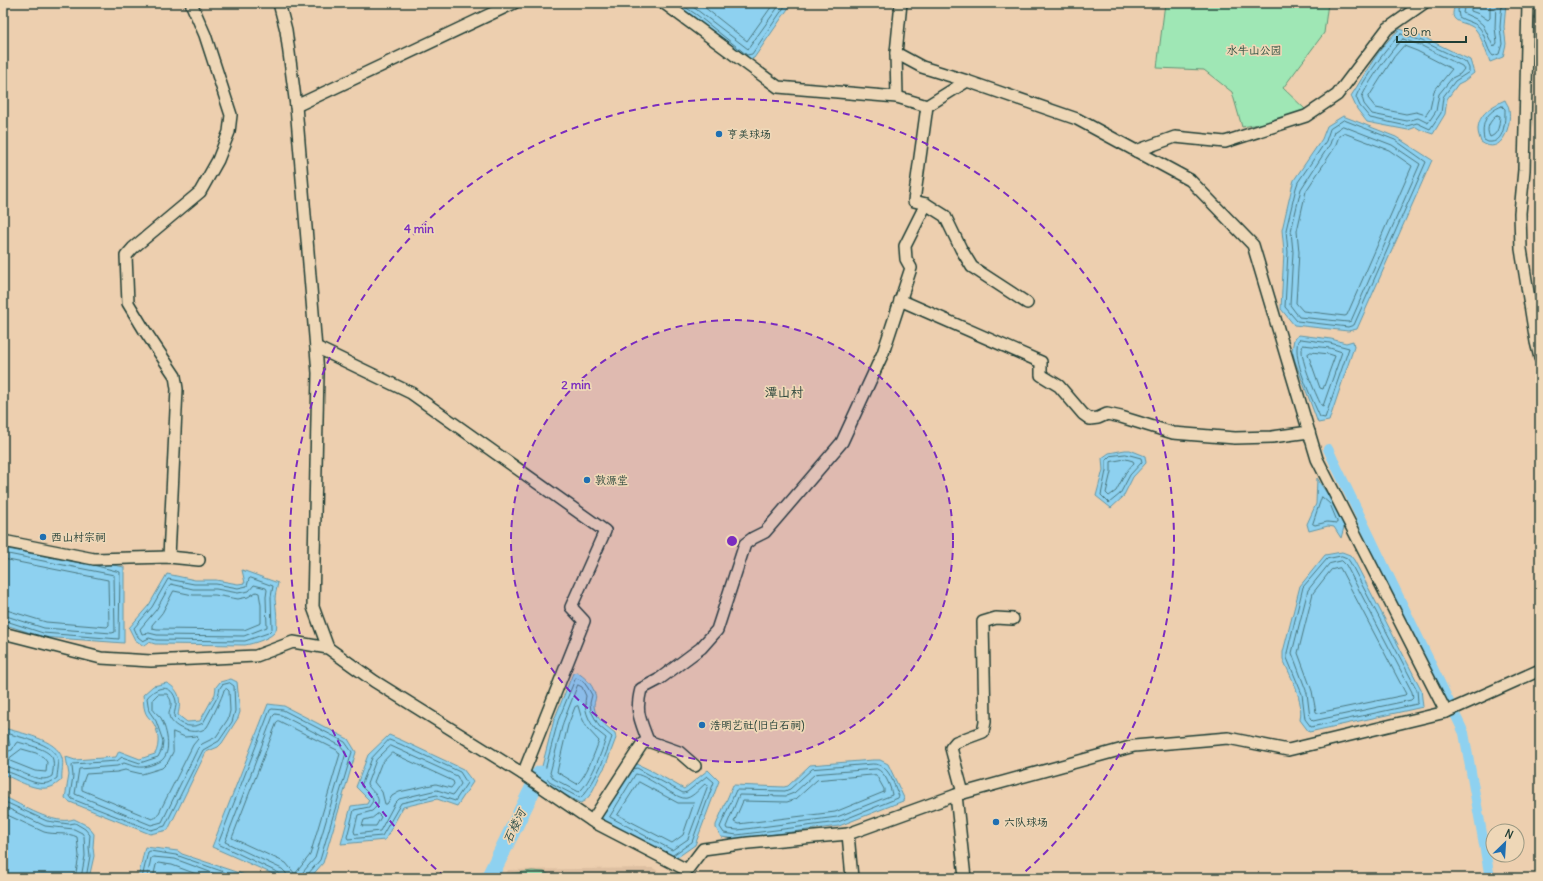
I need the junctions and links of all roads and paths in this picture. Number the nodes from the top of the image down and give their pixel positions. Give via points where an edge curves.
1 (191, 3) edge
2 (279, 3) edge
3 (512, 3) edge
4 (664, 3) edge
5 (901, 3) edge
6 (1424, 3) edge
7 (1528, 3) edge
8 (896, 53) junction
9 (967, 81) junction
10 (897, 97) junction
11 (296, 106) junction
12 (927, 106) junction
13 (1136, 151) junction
14 (926, 204) junction
15 (900, 300) junction
16 (1026, 303) dead end
17 (316, 347) junction
18 (1540, 358) edge
19 (1308, 432) junction
20 (3, 541) edge
21 (169, 557) junction
22 (199, 560) dead end
23 (1014, 619) dead end
24 (3, 633) edge
25 (328, 648) junction
26 (1540, 670) edge
27 (1446, 712) junction
28 (648, 741) junction
29 (695, 766) dead end
30 (526, 776) junction
31 (960, 794) junction
32 (592, 821) junction
33 (848, 834) junction
34 (852, 878) edge
35 (965, 878) edge

1 - 21 street via 206,35 231,115 229,132 218,160 200,192 126,256 128,303 175,376 177,389
2 - 11 street via 286,30
3 - 11 street
4 - 10 street via 778,87
5 - 8 street
6 - 13 street via 1387,29 1337,95 1306,116 1225,142 1176,138
7 - 18 street via 1524,170 1520,213 1521,249
8 - 9 street via 922,67
8 - 10 street
9 - 12 street
9 - 13 street via 1077,119
10 - 12 street
11 - 17 street
12 - 14 street via 914,201
13 - 19 street via 1190,180 1253,245
14 - 15 street via 904,246 906,259 911,268
14 - 16 street via 944,216 972,267
15 - 19 street via 1041,362 1041,374 1059,386 1090,419 1107,414 1173,433 1235,438 1272,437
15 - 28 street via 883,353 842,442 765,532 745,544 717,630 701,648 658,680 641,689 638,716
17 - 25 street via 318,373 313,607
17 - 30 street via 411,393 605,531 571,607 584,621
19 - 27 street via 1317,459
20 - 21 street via 94,559
21 - 22 street
23 - 31 street via 996,618 983,622 985,722 983,732 956,742 951,748
24 - 25 street via 101,658 151,661 256,656 293,642
25 - 30 street via 374,681
26 - 27 street
27 - 31 street via 1288,750 1228,738 1134,746
28 - 29 street via 679,752
28 - 32 street via 642,744
30 - 32 street
31 - 33 street
31 - 35 street
32 - 33 street via 686,870 703,849
33 - 34 street

